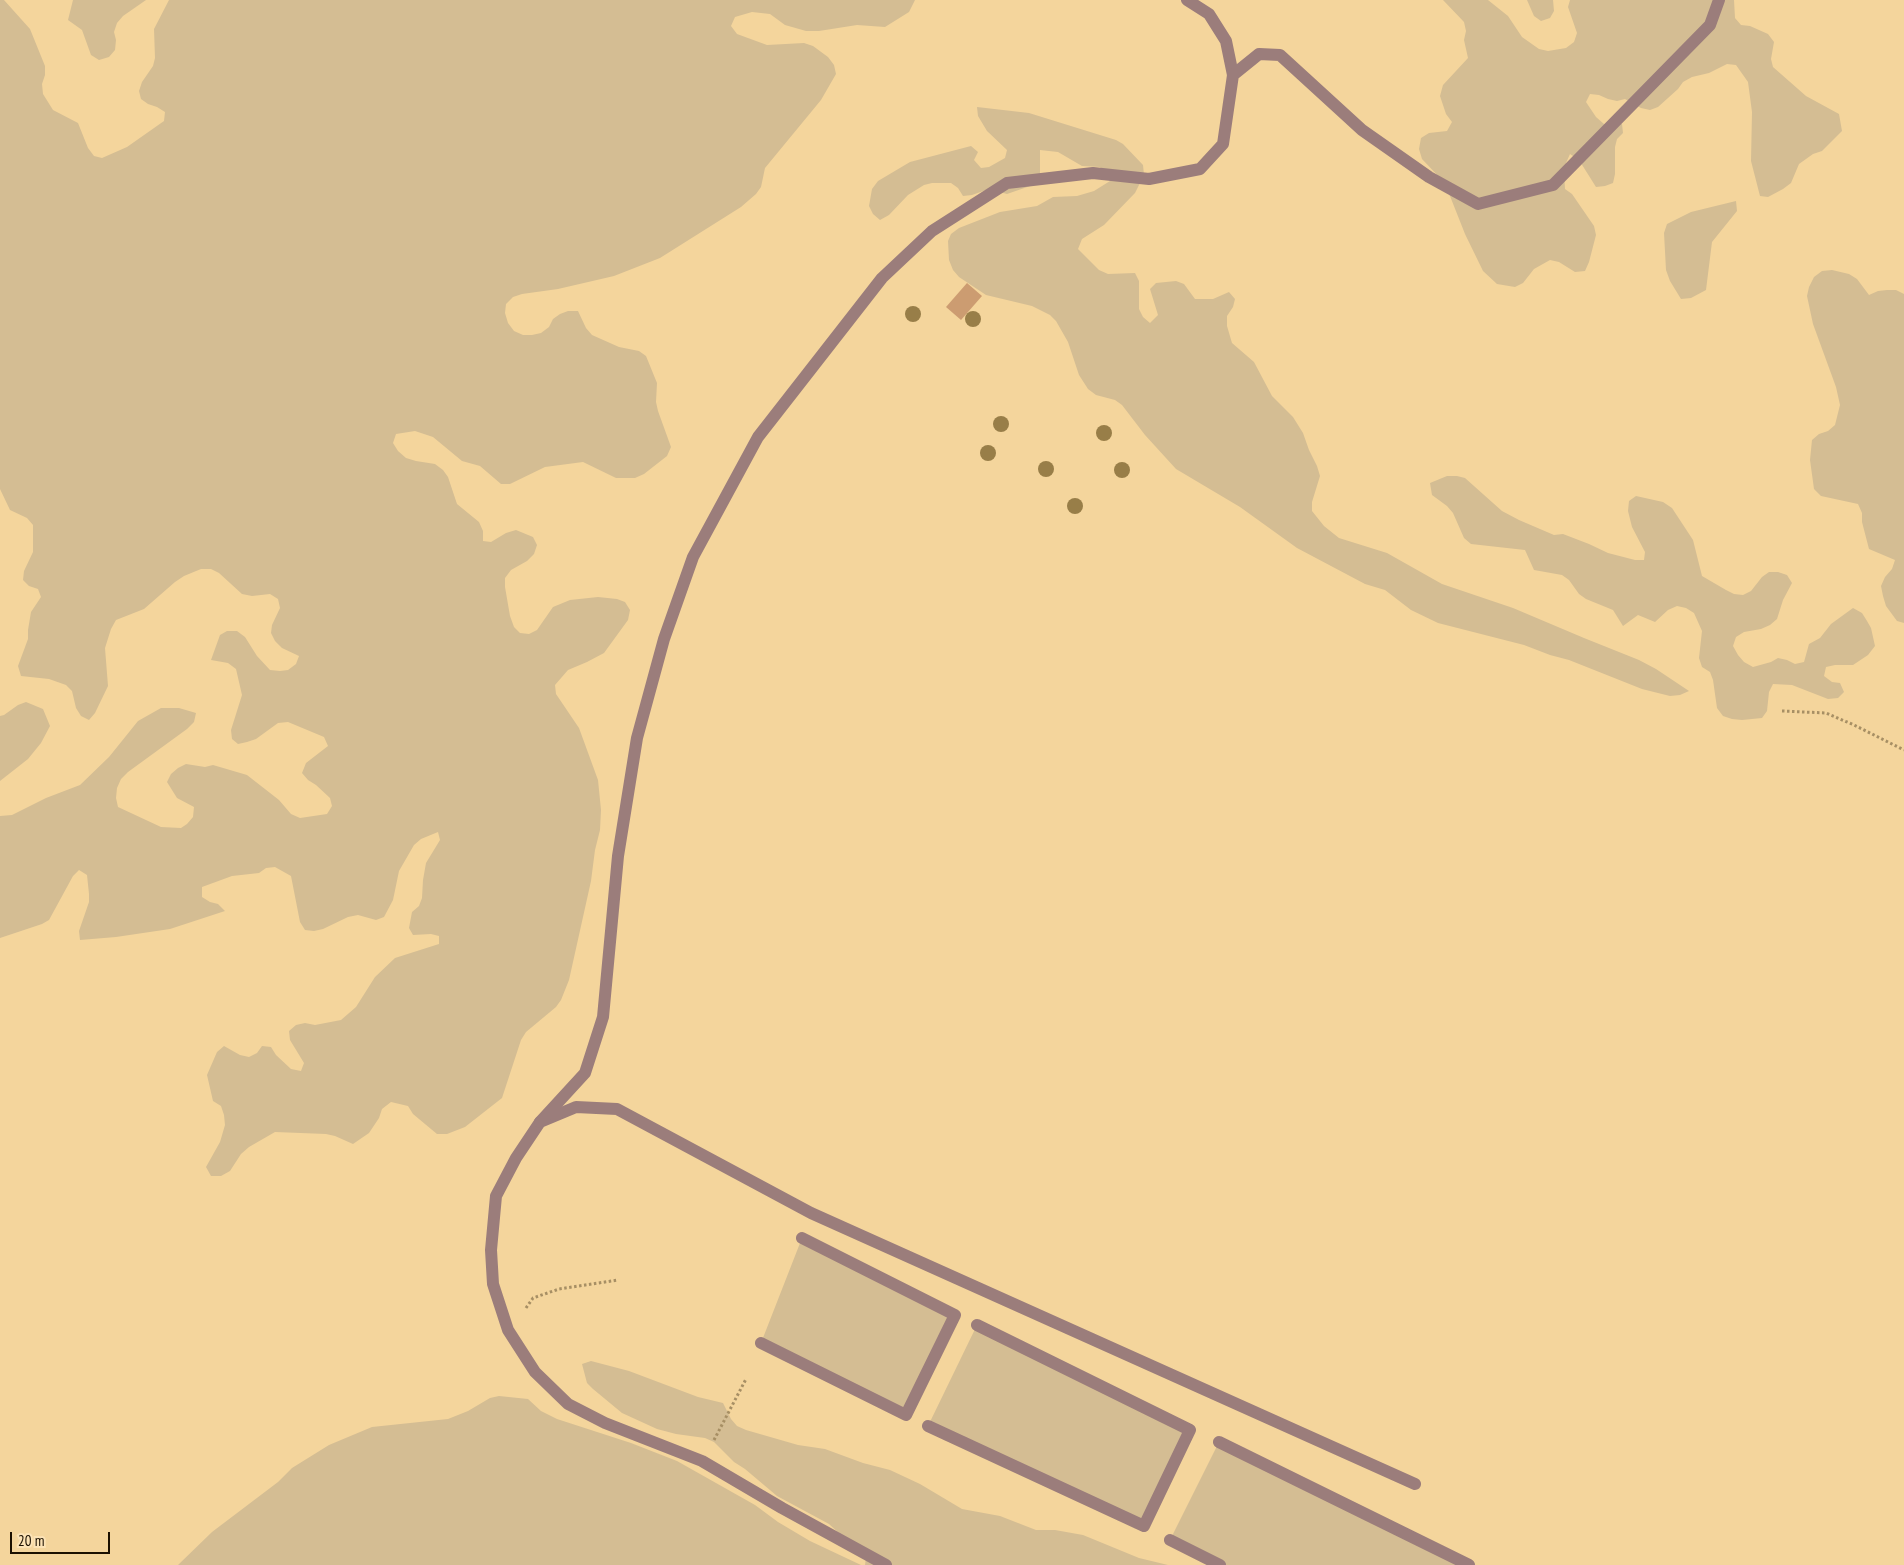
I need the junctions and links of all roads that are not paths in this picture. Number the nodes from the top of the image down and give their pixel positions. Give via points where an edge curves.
1 (1187, 0) edge
2 (1720, 0) edge
3 (1233, 75) junction
4 (540, 1122) junction
5 (802, 1238) dead end
6 (977, 1325) dead end
7 (762, 1343) dead end
8 (928, 1426) dead end
9 (1219, 1442) dead end
10 (1415, 1484) dead end
11 (1170, 1540) dead end
12 (886, 1565) edge
13 (1220, 1565) edge
14 (1470, 1565) edge

1 - 3 street via 1209,14 1226,41
2 - 3 street via 1710,25 1554,185 1478,204 1429,177 1362,130 1280,55 1259,54
3 - 4 street via 1224,144 1200,169 1149,179 1093,173 1007,183 932,231 882,278 758,437 693,557 664,639 637,738 618,856 603,1017 585,1073
4 - 10 street via 576,1107 617,1109 811,1213
4 - 12 street via 496,1196 491,1250 493,1284 508,1330 535,1372 568,1404 605,1423 702,1462
5 - 7 street via 955,1314 906,1414
6 - 8 street via 1190,1430 1144,1526
9 - 14 street
11 - 13 street

